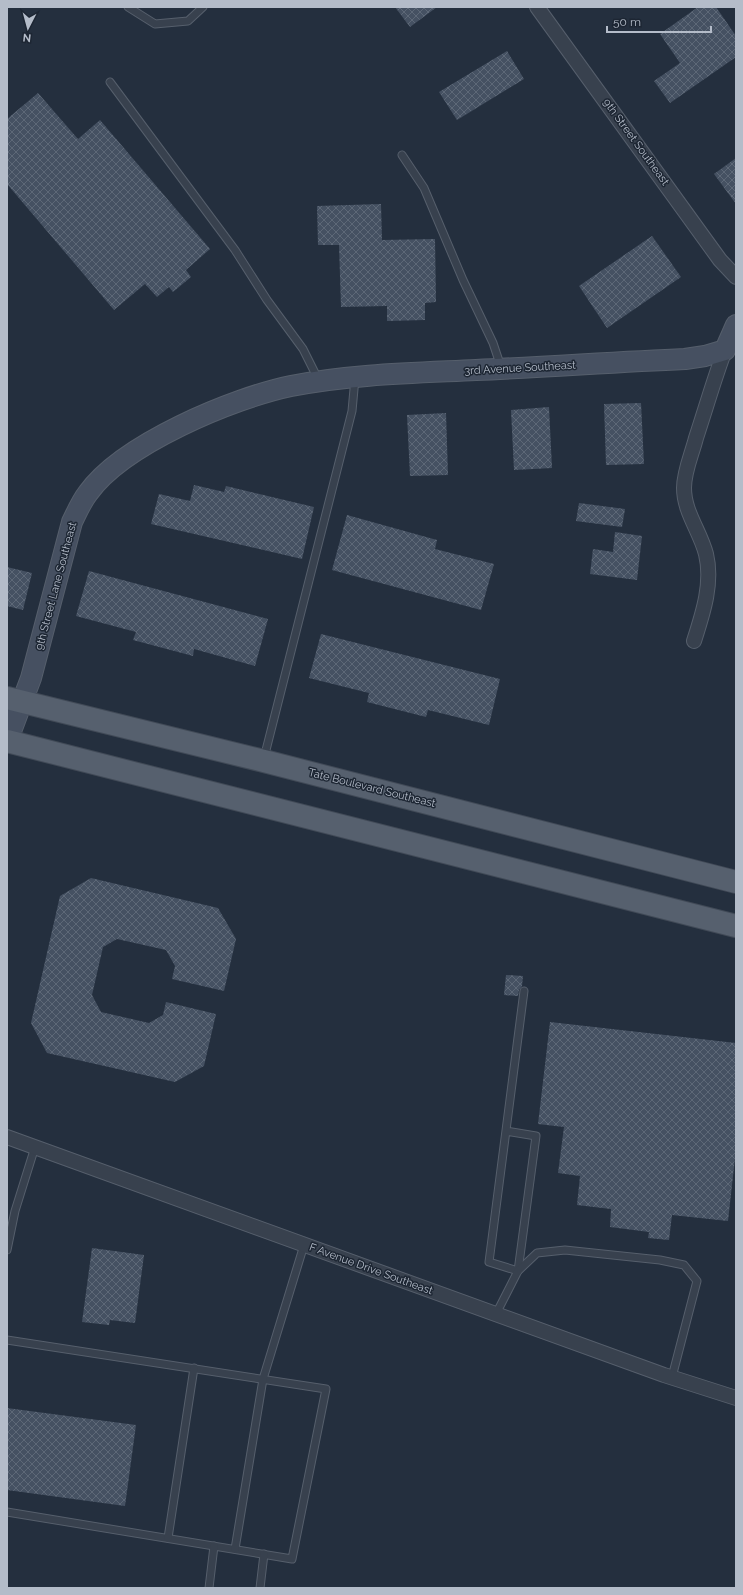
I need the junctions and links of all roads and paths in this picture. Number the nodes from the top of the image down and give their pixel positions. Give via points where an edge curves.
1 (128, 7) edge
2 (203, 7) edge
3 (537, 7) edge
4 (110, 82) dead end
5 (402, 155) dead end
6 (736, 277) edge
7 (736, 325) edge
8 (725, 350) junction
9 (502, 369) junction
10 (355, 377) junction
11 (317, 382) junction
12 (694, 641) dead end
13 (15, 700) edge
14 (7, 741) edge
15 (264, 761) junction
16 (736, 882) edge
17 (736, 926) edge
18 (524, 991) dead end
19 (506, 1131) junction
20 (7, 1137) edge
21 (35, 1147) junction
22 (304, 1245) junction
23 (7, 1250) edge
24 (518, 1271) junction
25 (496, 1314) junction
26 (7, 1340) edge
27 (194, 1368) junction
28 (672, 1377) junction
29 (262, 1379) junction
30 (736, 1398) edge
31 (7, 1512) edge
32 (168, 1538) junction
33 (214, 1546) junction
34 (235, 1549) junction
35 (264, 1554) junction
36 (209, 1588) edge
37 (260, 1588) edge

1 - 2 lane via 155,24 188,21
3 - 6 street, 9th Street Southeast via 720,260
4 - 11 lane via 236,250 267,300 303,349
5 - 9 lane via 424,188 493,343
7 - 8 street
8 - 9 street, 3rd Avenue Southeast via 685,359
8 - 12 street via 710,389 684,477 685,500 706,553 708,567 704,610
9 - 10 street, 3rd Avenue Southeast
10 - 11 street, 3rd Avenue Southeast
10 - 15 lane via 351,418
11 - 13 street, 9th Street Lane Southeast via 247,399 179,428 138,449 99,480 88,492 72,522 43,639
13 - 14 street, 9th Street Lane Southeast
13 - 15 main road, Tate Boulevard Southeast
14 - 17 main road
15 - 16 main road, Tate Boulevard Southeast
18 - 19 lane
19 - 24 lane via 489,1262
19 - 24 lane via 536,1136
20 - 21 street, F Avenue Drive Southeast
21 - 22 street, F Avenue Drive Southeast
21 - 23 lane via 15,1211
22 - 25 street, F Avenue Drive Southeast
22 - 29 lane
24 - 25 lane
24 - 28 lane via 537,1253 565,1250 684,1265 697,1281
25 - 28 street, F Avenue Drive Southeast
26 - 27 lane
27 - 29 lane
27 - 32 lane
28 - 30 street, F Avenue Drive Southeast
29 - 34 lane
29 - 35 lane via 326,1388 292,1559
31 - 32 lane
32 - 33 lane
33 - 34 lane
33 - 36 lane
34 - 35 lane
35 - 37 lane

